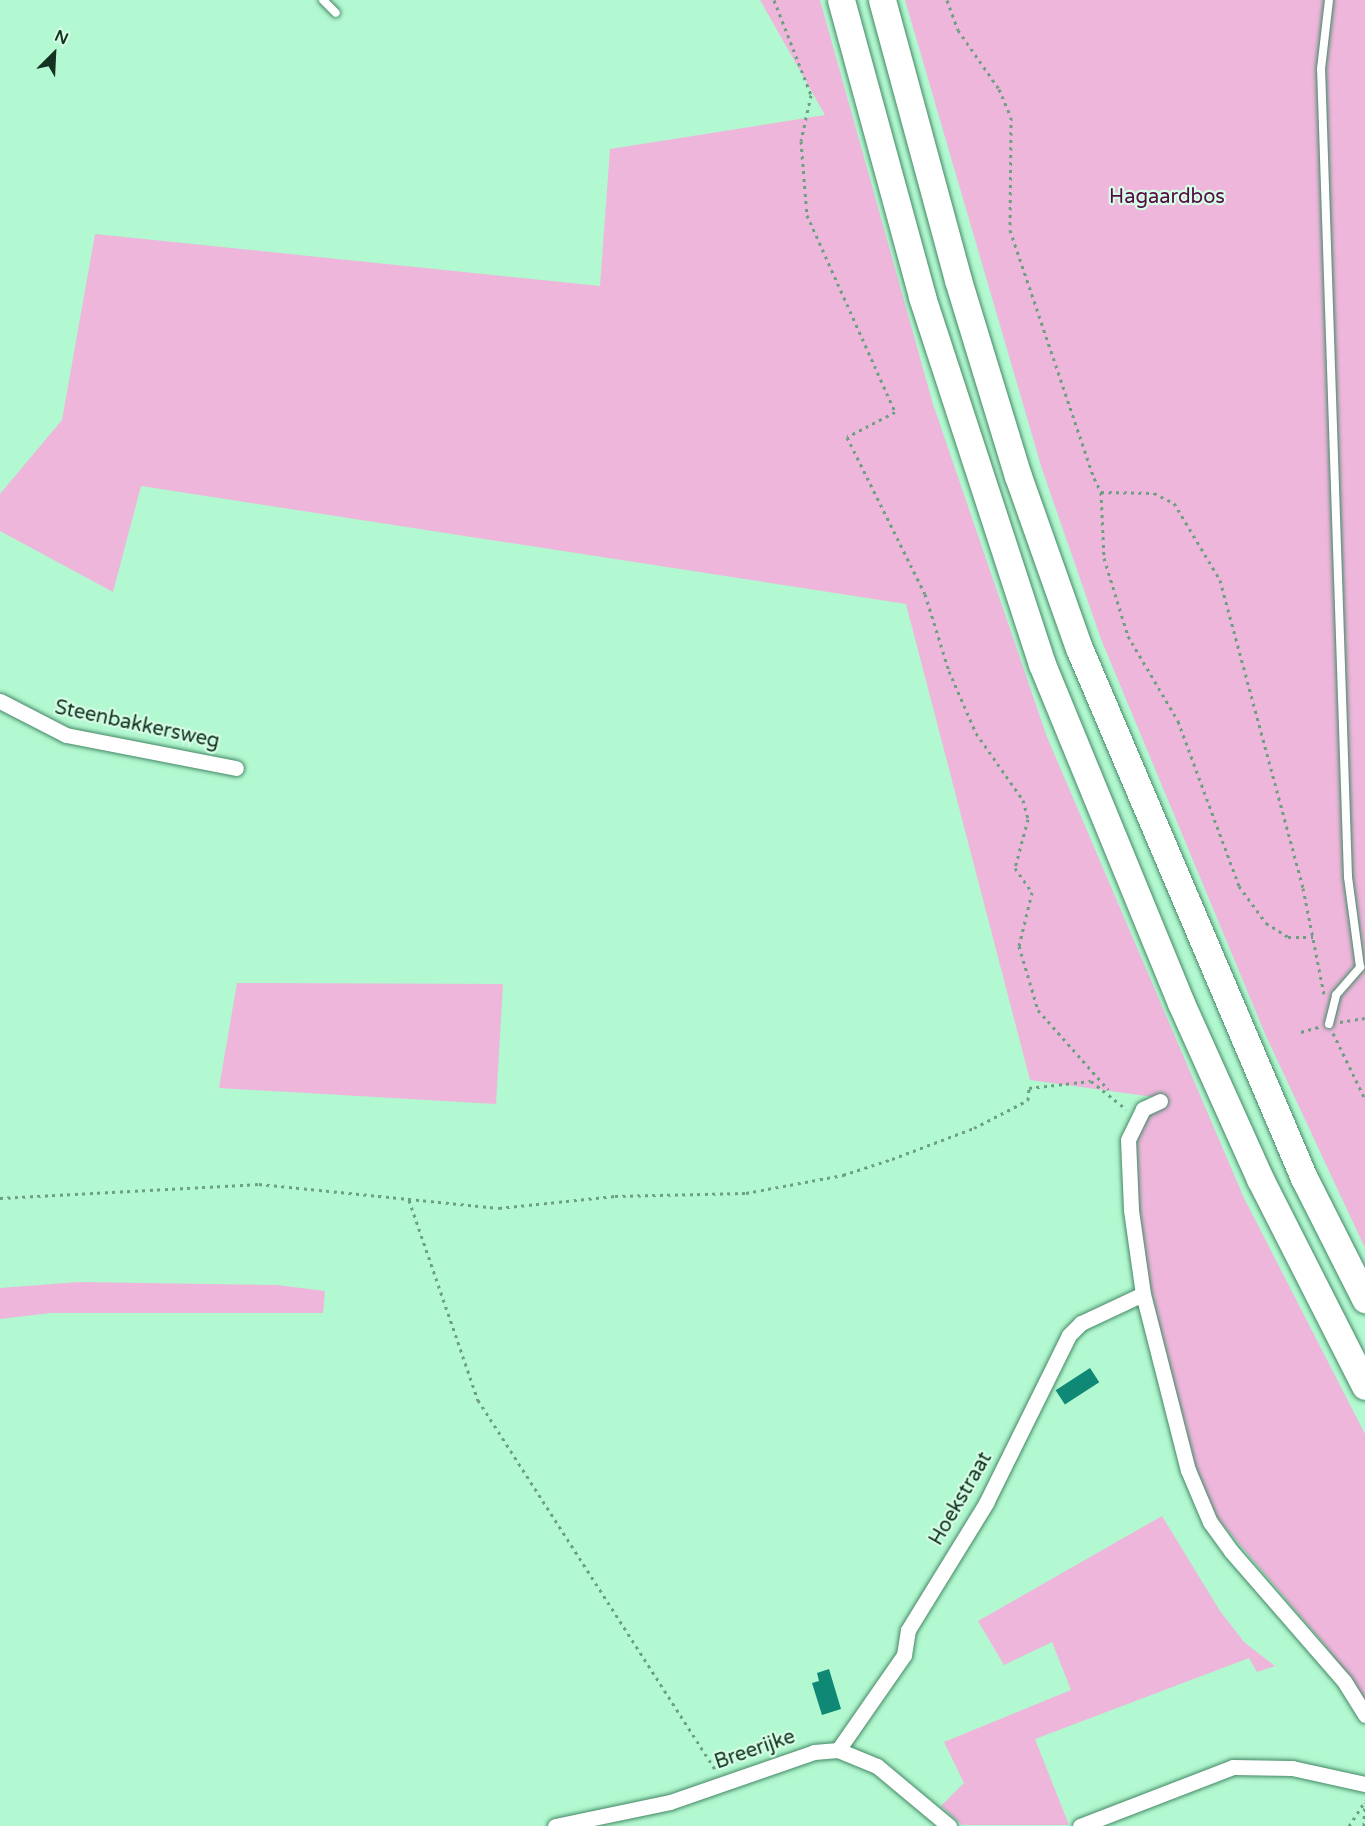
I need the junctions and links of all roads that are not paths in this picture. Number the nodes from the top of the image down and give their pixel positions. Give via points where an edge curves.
1 (323, 0) edge
2 (841, 0) edge
3 (882, 0) edge
4 (1329, 0) edge
5 (336, 13) dead end
6 (0, 702) edge
7 (237, 768) dead end
8 (1329, 1024) road end
9 (1161, 1101) dead end
10 (1143, 1294) junction
11 (1365, 1299) edge
12 (1365, 1386) edge
13 (1365, 1715) edge
14 (838, 1750) junction
15 (1365, 1784) edge
16 (555, 1826) edge
17 (949, 1826) edge
18 (1080, 1826) edge

1 - 5 lane
2 - 12 highway via 922,297 1042,664 1181,1003 1260,1179
3 - 11 highway via 958,280 1018,476 1079,648 1294,1157
4 - 8 lane via 1321,69 1347,877 1360,967 1336,995
6 - 7 street, Steenbakkersweg via 66,735
9 - 10 street via 1137,1118 1128,1140
10 - 13 street via 1188,1470 1210,1522 1251,1578 1344,1681
10 - 14 street, Hoekstraat via 1081,1323 1069,1335 986,1503 908,1630 904,1655
14 - 16 street, Breerijke via 814,1752 669,1802
14 - 17 street via 885,1772
15 - 18 street via 1292,1768 1233,1767

